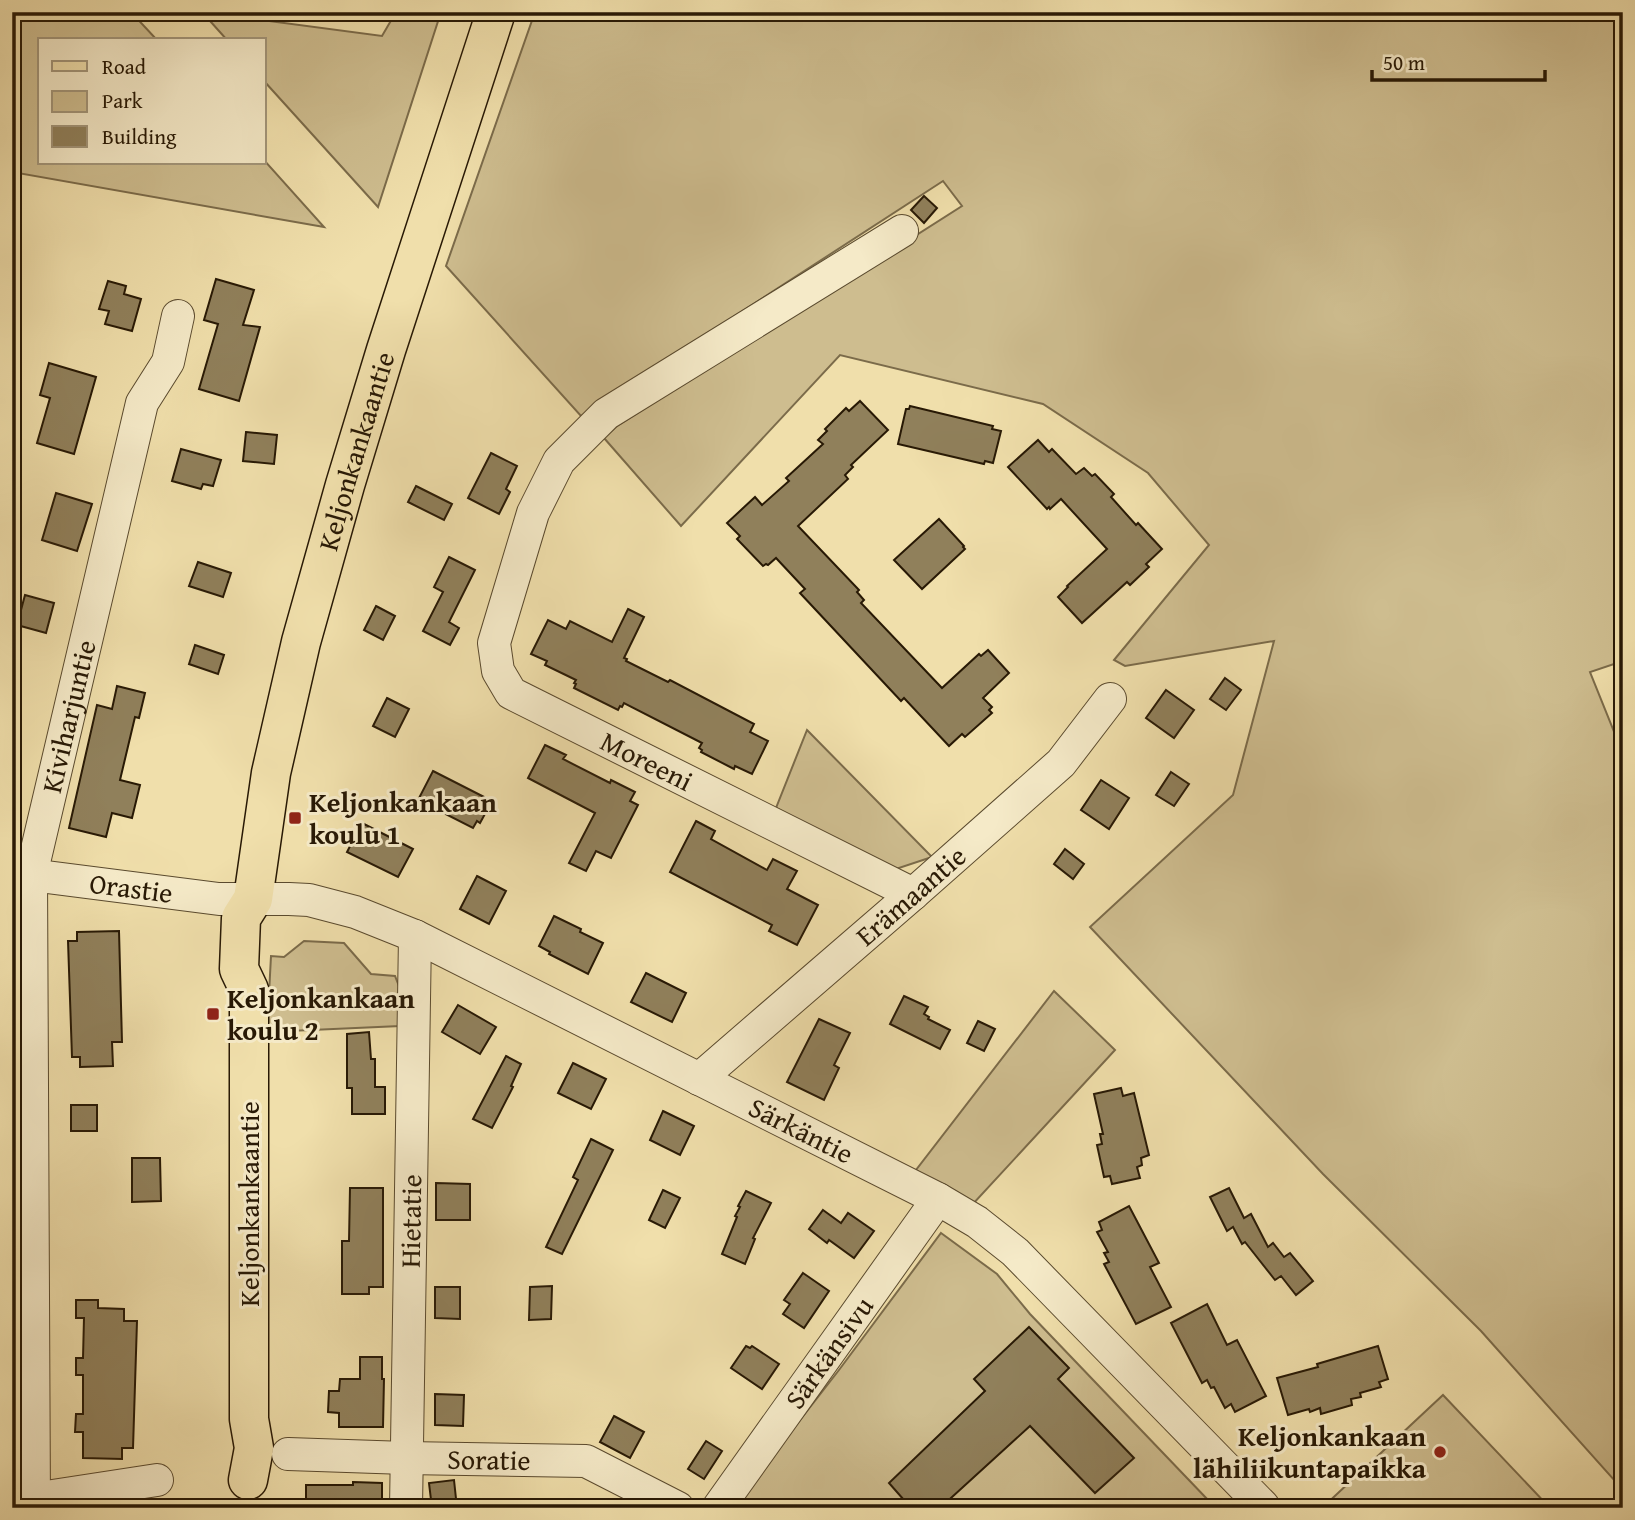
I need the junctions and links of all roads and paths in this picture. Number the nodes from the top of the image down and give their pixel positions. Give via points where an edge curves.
1 (496, 12) edge
2 (902, 230) dead end
3 (178, 316) dead end
4 (1110, 699) dead end
5 (22, 870) edge
6 (914, 894) junction
7 (253, 899) junction
8 (415, 936) junction
9 (699, 1079) junction
10 (938, 1199) junction
11 (288, 1454) dead end
12 (406, 1458) junction
13 (158, 1480) dead end
14 (248, 1494) edge
15 (1248, 1502) edge
16 (34, 1504) edge
17 (406, 1508) edge
18 (678, 1508) edge
19 (718, 1508) edge

1 - 7 main road, Keljonkankaantie via 386,350 301,642 271,773
2 - 6 street, Moreeni via 606,414 559,461 533,513 495,643 498,671 511,693
3 - 5 street, Kiviharjuntie via 168,362 142,403
4 - 6 street, Erämaantie via 1061,763
5 - 7 street, Orastie via 219,900
5 - 16 street, Kiviharjuntie
6 - 9 street, Erämaantie
7 - 8 street, Särkäntie via 309,900
7 - 14 main road, Keljonkankaantie via 262,920 260,969 250,990 249,1419 254,1448
8 - 9 street, Särkäntie
8 - 12 street, Hietatie
9 - 10 street, Särkäntie
10 - 15 street, Särkäntie via 1014,1252
10 - 19 street, Särkänsivu
11 - 12 street, Soratie
12 - 17 street, Hietatie
12 - 18 street, Soratie via 586,1461
13 - 16 street

